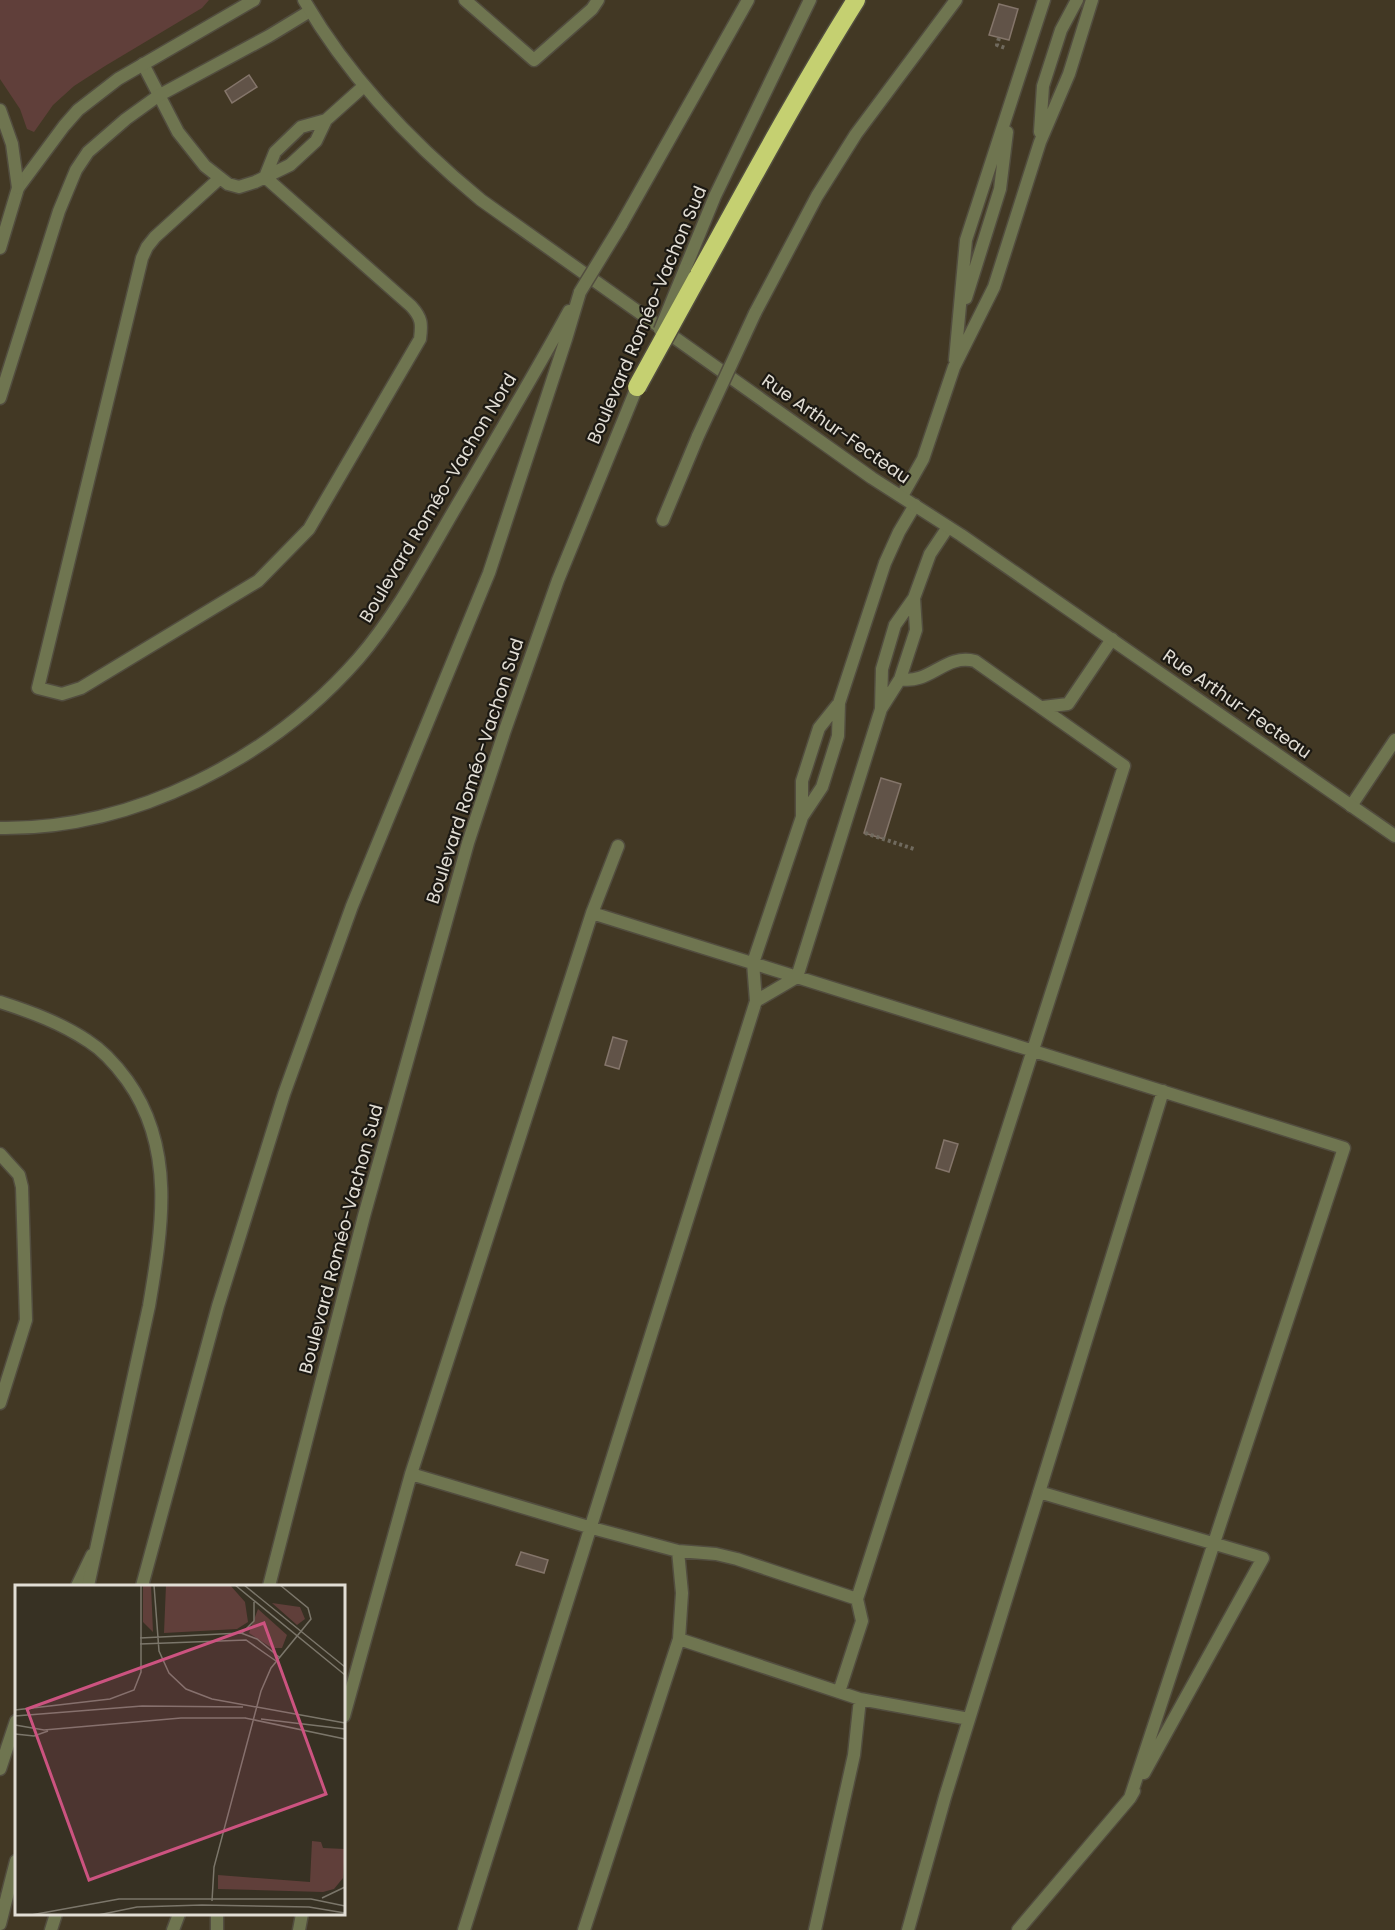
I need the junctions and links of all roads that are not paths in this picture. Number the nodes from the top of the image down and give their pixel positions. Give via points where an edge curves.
1 (254, 0) edge
2 (465, 0) edge
3 (598, 0) edge
4 (748, 0) edge
5 (810, 0) edge
6 (856, 0) edge
7 (956, 0) edge
8 (1044, 0) edge
9 (1077, 0) edge
10 (1092, 0) edge
11 (307, 5) edge
12 (142, 64) junction
13 (364, 86) junction
14 (158, 96) junction
15 (0, 110) edge
16 (326, 120) junction
17 (1040, 142) junction
18 (265, 177) junction
19 (220, 178) junction
20 (18, 188) junction
21 (0, 248) edge
22 (691, 273) junction
23 (562, 336) junction
24 (954, 367) junction
25 (638, 387) joint
26 (0, 398) edge
27 (902, 496) junction
28 (915, 505) junction
29 (663, 520) dead end
30 (948, 527) junction
31 (914, 598) junction
32 (1112, 639) junction
33 (900, 679) junction
34 (839, 703) junction
35 (1043, 707) junction
36 (881, 709) junction
37 (1395, 740) edge
38 (1351, 806) junction
39 (802, 817) junction
40 (0, 828) edge
41 (1395, 836) edge
42 (618, 846) dead end
43 (592, 913) junction
44 (753, 963) junction
45 (797, 977) junction
46 (756, 1001) junction
47 (0, 1002) edge
48 (1032, 1050) junction
49 (1163, 1091) junction
50 (0, 1154) edge
51 (0, 1403) edge
52 (411, 1474) junction
53 (1039, 1492) junction
54 (592, 1528) junction
55 (98, 1543) junction
56 (1214, 1544) junction
57 (678, 1551) junction
58 (78, 1585) edge
59 (88, 1585) edge
60 (143, 1585) edge
61 (270, 1585) edge
62 (857, 1599) junction
63 (679, 1639) junction
64 (839, 1692) junction
65 (860, 1699) junction
66 (345, 1712) edge
67 (969, 1719) junction
68 (15, 1724) edge
69 (0, 1769) edge
70 (1130, 1798) junction
71 (15, 1865) edge
72 (56, 1915) edge
73 (180, 1915) edge
74 (302, 1915) edge
75 (0, 1923) edge
76 (51, 1930) edge
77 (172, 1930) edge
78 (299, 1930) edge
79 (464, 1930) edge
80 (584, 1930) edge
81 (815, 1930) edge
82 (908, 1930) edge
83 (1018, 1930) edge

1 - 12 street
2 - 3 street via 534,60
4 - 23 street, bridge via 580,292
5 - 22 street, Boulevard Roméo-Vachon Sud via 739,145
6 - 22 highway
7 - 29 street, bridge via 863,125 817,196 755,313
8 - 24 street via 1010,104 1000,189 958,321
9 - 17 street via 1061,30 1043,86
10 - 17 street via 1069,74
11 - 13 street, Rue Arthur-Fecteau
11 - 14 street via 269,36
12 - 14 street
12 - 20 street via 78,110
13 - 16 street
13 - 27 street, Rue Arthur-Fecteau via 428,154 482,200
14 - 19 street via 178,132
14 - 26 street via 104,137 76,170 59,211
15 - 20 street via 12,144
16 - 18 street via 312,145 290,165
16 - 18 street via 301,127 275,152
17 - 24 street via 994,287
18 - 19 street via 239,187
18 - 19 street via 421,316 420,339 309,529 258,581 81,688 62,694 38,688 142,258 156,237
20 - 21 street
22 - 25 highway, bridge
23 - 40 street, Boulevard Roméo-Vachon Nord via 396,605 359,658 313,704 240,757 151,802 43,827
23 - 60 street via 489,573 352,906 284,1094 218,1306
24 - 27 street via 923,459
25 - 61 street, Boulevard Roméo-Vachon Sud via 558,580 468,843 364,1216
27 - 28 street, Rue Arthur-Fecteau
28 - 30 street, Rue Arthur-Fecteau
28 - 34 street via 885,563
30 - 31 street via 930,554
30 - 32 street, Rue Arthur-Fecteau
31 - 33 street via 916,630
31 - 36 street via 895,625 882,669
32 - 35 street via 1068,704
32 - 38 street, Rue Arthur-Fecteau
33 - 35 street via 918,680 965,658
33 - 36 street
34 - 39 street via 838,736 822,788
34 - 39 street via 819,728 802,781
35 - 48 street via 1124,766
36 - 45 street
37 - 38 street
38 - 41 street, Rue Arthur-Fecteau
39 - 44 street
42 - 43 street
43 - 44 street
43 - 52 street
44 - 45 street
44 - 46 street
45 - 46 street
45 - 48 street
46 - 54 street
47 - 55 street via 62,1026 90,1042 114,1063 147,1112 157,1141 161,1208 155,1272
48 - 49 street
48 - 62 street
49 - 53 street
49 - 56 street via 1344,1148
50 - 51 street via 19,1175 22,1187 26,1320
52 - 54 street
52 - 66 street
53 - 56 street
53 - 67 street
54 - 57 street
54 - 79 street
55 - 58 street
55 - 59 street
56 - 70 street
56 - 70 street via 1263,1558
57 - 62 street via 737,1559
57 - 63 street via 682,1593
62 - 64 street via 862,1621
63 - 64 street
63 - 80 street
64 - 65 street
65 - 67 street
65 - 81 street via 854,1755
67 - 82 street
68 - 69 street
70 - 83 street
71 - 75 street
72 - 76 street
73 - 77 street
74 - 78 street

